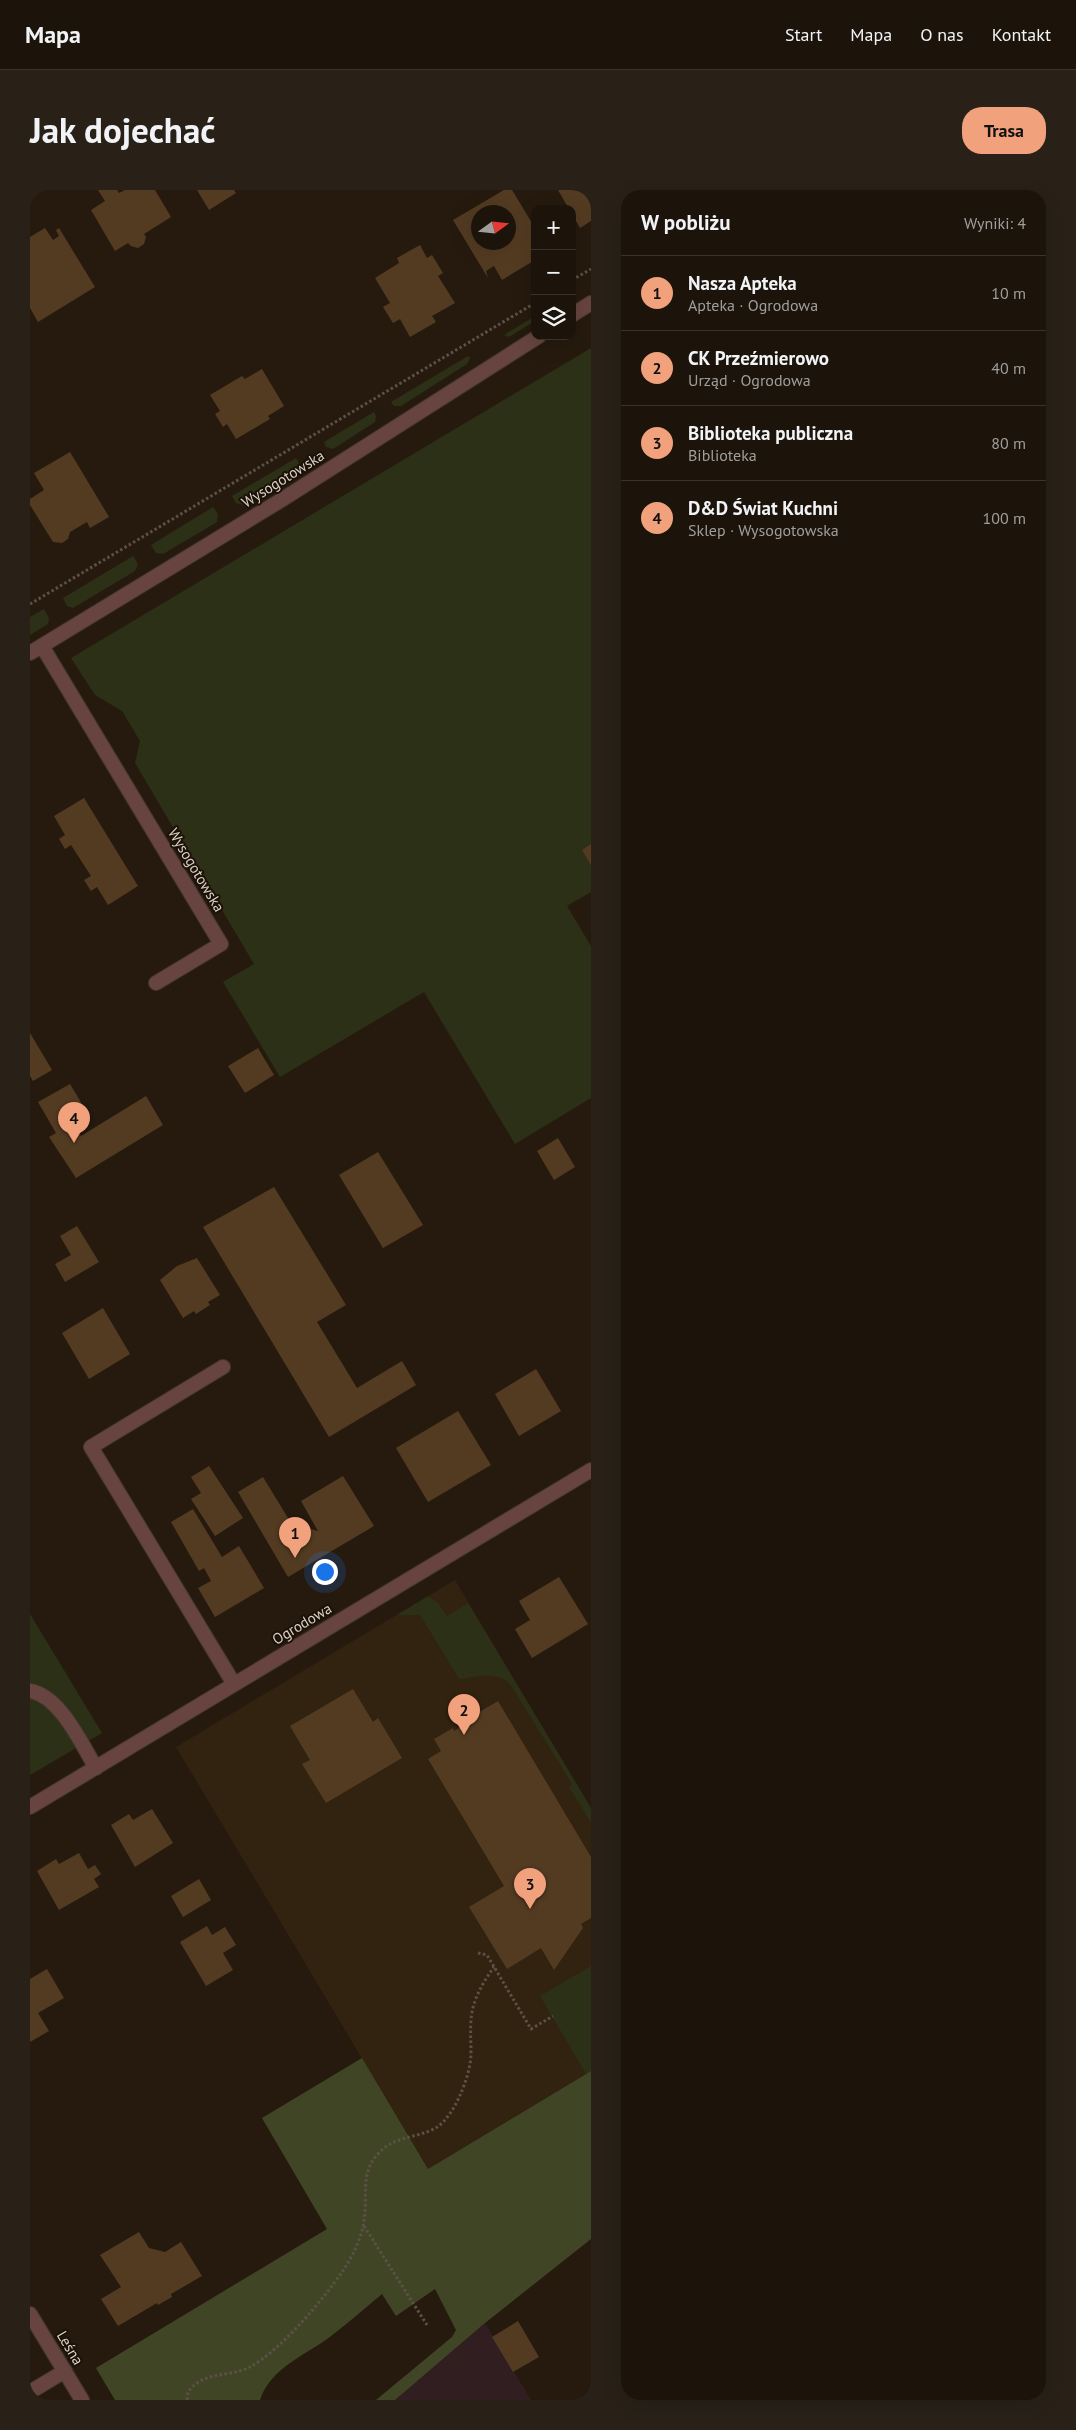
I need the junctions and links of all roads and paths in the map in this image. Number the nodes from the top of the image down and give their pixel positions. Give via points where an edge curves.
1 (591, 269) edge
2 (576, 278) edge
3 (591, 303) edge
4 (531, 305) edge
5 (576, 312) edge
6 (533, 340) edge
7 (30, 604) edge
8 (36, 649) edge
9 (156, 983) dead end
10 (223, 1367) dead end
11 (591, 1470) edge
12 (234, 1684) junction
13 (30, 1691) edge
14 (96, 1768) junction
15 (30, 1807) edge
16 (478, 1953) dead end
17 (494, 1968) junction
18 (553, 2016) dead end
19 (363, 2226) junction
20 (30, 2314) edge
21 (427, 2325) dead end
22 (64, 2371) junction
23 (30, 2392) edge
24 (82, 2400) edge
25 (187, 2400) edge

1 - 2 path
3 - 5 street
4 - 7 path
6 - 8 street, Wysogotowska via 283,499
8 - 9 street, Wysogotowska via 221,944
10 - 12 street via 91,1448
11 - 12 street, Ogrodowa
12 - 14 street, Ogrodowa
13 - 14 street via 48,1698 59,1709
14 - 15 street, Ogrodowa
16 - 17 path via 487,1956
17 - 18 path via 531,2029
17 - 19 path via 474,2004 470,2065 461,2094 450,2114 435,2129 390,2143 376,2156 367,2171
19 - 21 path
19 - 25 path via 344,2269 318,2304 272,2352 244,2369 201,2380 188,2392
20 - 22 street, Leśna
22 - 23 street
22 - 24 street, Leśna

